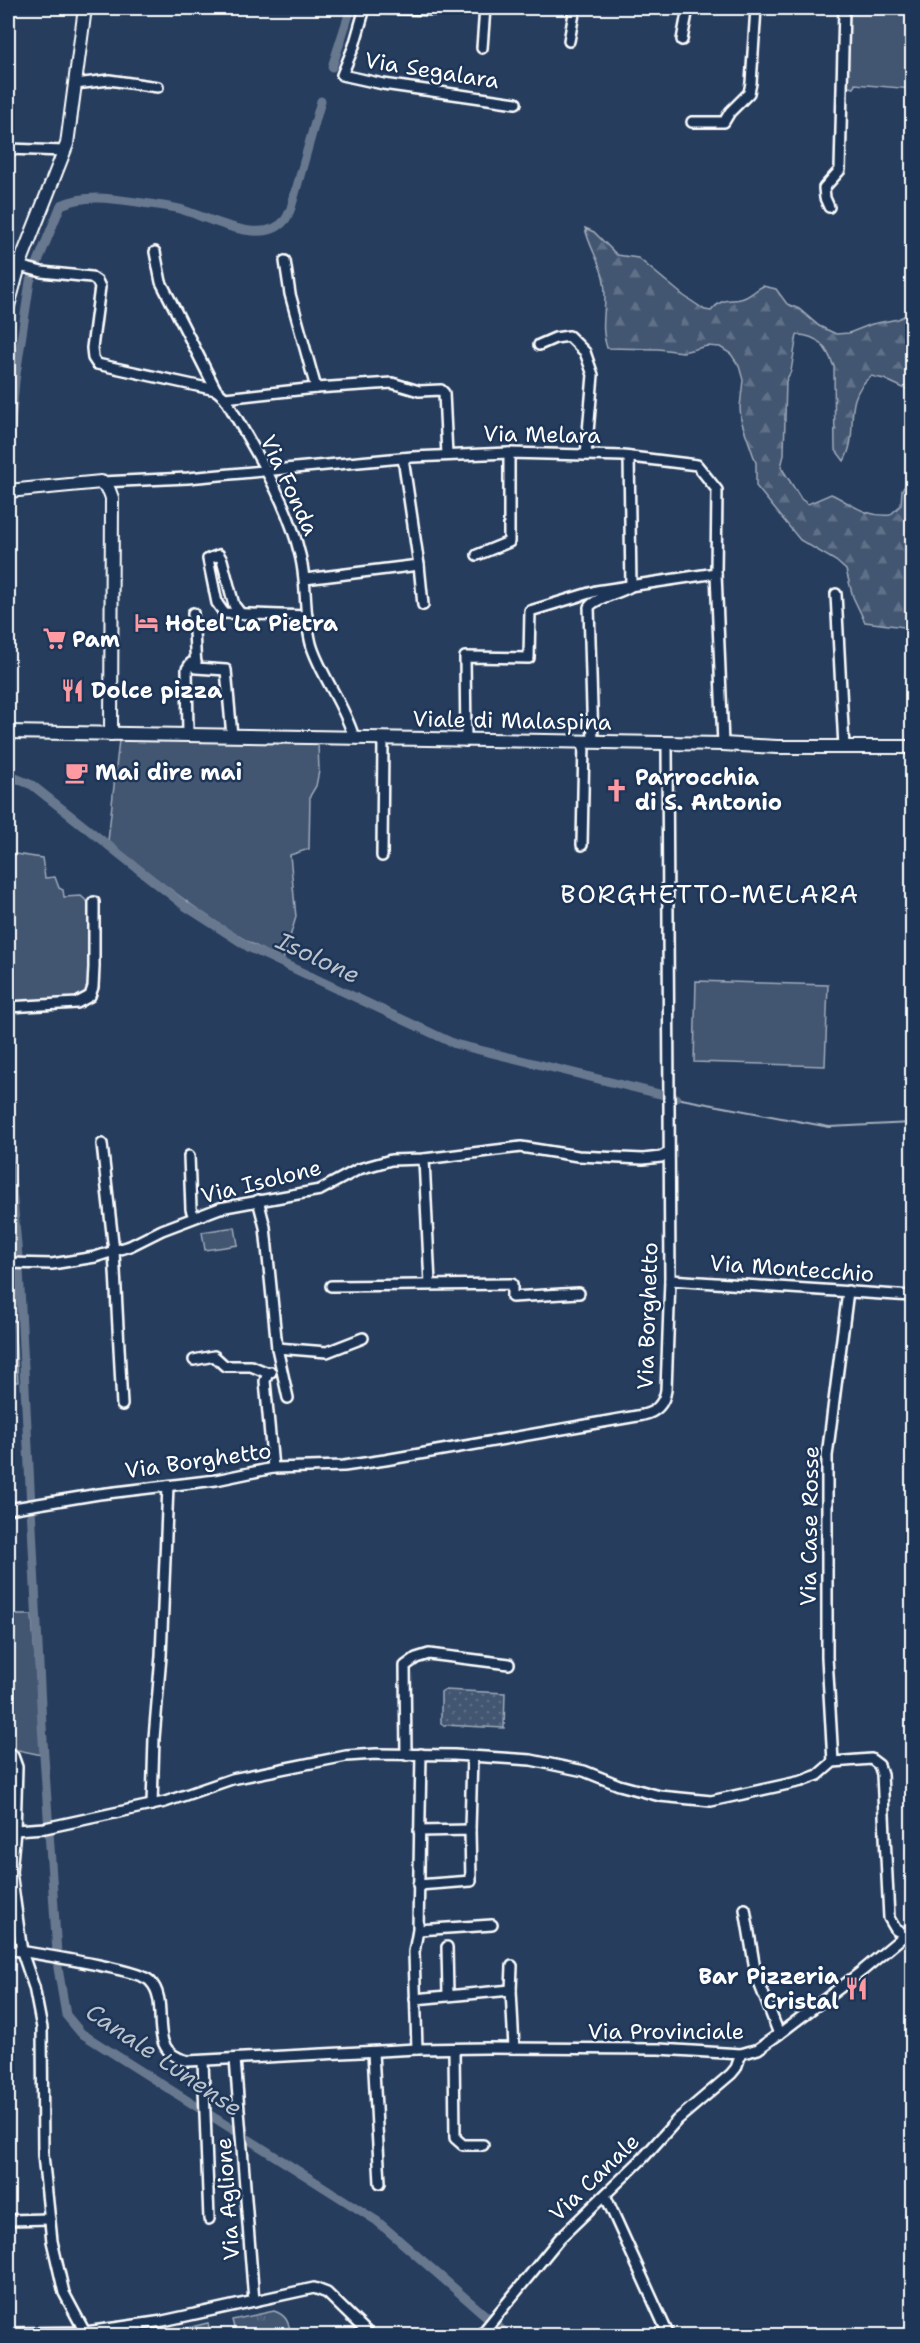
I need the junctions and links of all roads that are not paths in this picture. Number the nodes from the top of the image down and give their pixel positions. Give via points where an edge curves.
1 (85, 8) edge
2 (365, 8) edge
3 (372, 8) edge
4 (485, 8) edge
5 (575, 8) edge
6 (688, 8) edge
7 (756, 8) edge
8 (844, 8) edge
9 (439, 10) dead end
10 (682, 40) dead end
11 (569, 41) dead end
12 (482, 48) dead end
13 (75, 84) junction
14 (158, 87) dead end
15 (516, 103) dead end
16 (692, 122) dead end
17 (8, 148) edge
18 (64, 151) junction
19 (830, 207) dead end
20 (155, 252) dead end
21 (285, 261) dead end
22 (23, 267) junction
23 (8, 306) edge
24 (539, 345) dead end
25 (316, 388) junction
26 (216, 390) junction
27 (225, 398) junction
28 (509, 453) junction
29 (447, 455) junction
30 (586, 455) junction
31 (629, 457) junction
32 (403, 458) junction
33 (266, 471) junction
34 (101, 482) junction
35 (131, 482) junction
36 (9, 491) edge
37 (112, 498) junction
38 (477, 555) dead end
39 (419, 566) junction
40 (716, 573) junction
41 (305, 579) junction
42 (631, 586) junction
43 (836, 594) dead end
44 (423, 605) dead end
45 (193, 613) dead end
46 (241, 614) junction
47 (308, 616) junction
48 (196, 663) junction
49 (8, 732) edge
50 (111, 734) junction
51 (188, 735) junction
52 (232, 736) junction
53 (354, 738) junction
54 (384, 739) junction
55 (466, 741) junction
56 (588, 742) junction
57 (667, 744) junction
58 (723, 744) junction
59 (844, 747) junction
60 (912, 747) edge
61 (582, 845) dead end
62 (382, 856) dead end
63 (94, 902) dead end
64 (8, 1007) edge
65 (102, 1144) dead end
66 (668, 1153) junction
67 (189, 1156) dead end
68 (424, 1159) junction
69 (258, 1200) junction
70 (194, 1217) junction
71 (114, 1251) junction
72 (8, 1263) edge
73 (669, 1280) junction
74 (430, 1284) junction
75 (331, 1286) dead end
76 (848, 1291) junction
77 (579, 1293) dead end
78 (912, 1296) edge
79 (363, 1338) dead end
80 (277, 1348) junction
81 (194, 1360) dead end
82 (281, 1366) junction
83 (268, 1373) junction
84 (288, 1398) dead end
85 (122, 1405) dead end
86 (273, 1468) junction
87 (168, 1486) junction
88 (8, 1509) edge
89 (509, 1664) dead end
90 (8, 1752) edge
91 (421, 1754) junction
92 (406, 1755) junction
93 (472, 1756) junction
94 (832, 1762) junction
95 (152, 1805) junction
96 (15, 1830) junction
97 (470, 1830) junction
98 (419, 1831) junction
99 (418, 1885) junction
100 (746, 1909) dead end
101 (492, 1925) dead end
102 (912, 1926) edge
103 (418, 1930) junction
104 (909, 1937) edge
105 (447, 1947) dead end
106 (8, 1949) edge
107 (22, 1952) junction
108 (512, 1966) dead end
109 (511, 1990) junction
110 (448, 1994) junction
111 (415, 1999) junction
112 (779, 2034) junction
113 (514, 2048) junction
114 (417, 2049) junction
115 (454, 2049) junction
116 (373, 2052) junction
117 (741, 2054) junction
118 (235, 2059) junction
119 (203, 2061) junction
120 (483, 2145) dead end
121 (380, 2183) dead end
122 (605, 2195) junction
123 (50, 2219) junction
124 (210, 2219) dead end
125 (8, 2220) edge
126 (254, 2301) junction
127 (8, 2333) edge
128 (87, 2334) edge
129 (371, 2336) edge
130 (480, 2336) edge
131 (669, 2336) edge

1 - 13 main road
2 - 15 street, Via Segalara via 342,75
3 - 9 street
4 - 12 street
5 - 11 street
6 - 10 street
7 - 16 street via 749,93 724,122
8 - 19 street via 840,170 824,188
13 - 14 street via 109,80
13 - 18 main road
17 - 18 street
18 - 22 main road
20 - 26 street, Via Fonda via 161,282
21 - 25 street
22 - 23 main road
22 - 26 street, Via Fonda via 98,281 93,348 97,364
24 - 30 street via 569,336 585,352 593,375
25 - 27 street
25 - 29 street via 392,383 419,391 441,390
26 - 27 street, Via Fonda
27 - 33 street, Via Fonda
28 - 29 street, Via Melara
28 - 30 street, Via Melara
28 - 38 street via 509,542
29 - 32 street, Via Melara
30 - 31 street, Via Melara
31 - 40 street, Via Melara via 697,465 717,490
31 - 42 street
32 - 33 street, Via Melara
32 - 39 street
33 - 35 street, Via Melara
33 - 41 street, Via Fonda via 293,532
34 - 35 street, Via Melara
34 - 36 main road, Via Melara
34 - 37 main road
35 - 37 street
37 - 50 main road
39 - 41 street
39 - 44 street
40 - 42 street
40 - 58 street, Via Melara
41 - 47 street, Via Fonda
42 - 55 street via 596,591 530,611 529,658 465,657
42 - 56 street via 593,601 589,607
43 - 59 street
45 - 48 street
46 - 46 street via 234,605 222,560 219,555 210,557 220,610
46 - 47 street
47 - 53 street, Via Fonda via 317,659
48 - 51 street via 188,669
48 - 52 street via 196,668 226,670
49 - 50 main road, Viale di Malaspina
50 - 51 main road, Viale di Malaspina
51 - 52 main road, Viale di Malaspina
52 - 53 main road, Viale di Malaspina
53 - 54 main road, Viale di Malaspina
54 - 55 main road, Viale di Malaspina
54 - 62 street
55 - 56 main road, Viale di Malaspina
56 - 57 main road, Viale di Malaspina
56 - 61 street
57 - 58 main road, Viale di Malaspina
57 - 66 street, Via Borghetto
58 - 59 main road, Viale di Malaspina
59 - 60 main road, Viale di Malaspina
63 - 64 street via 94,977 90,996 77,1003
65 - 71 street
66 - 68 street, Via Isolone via 661,1158 643,1159 578,1156 521,1147
66 - 73 street, Via Borghetto
67 - 70 street
68 - 69 street, Via Isolone via 391,1160 359,1169 320,1190
68 - 74 street
69 - 70 street, Via Isolone
69 - 80 street via 265,1227
70 - 71 street, Via Isolone
71 - 72 street, Via Isolone via 52,1264
71 - 85 street
73 - 76 street, Via Montecchio
73 - 86 street, Via Borghetto via 666,1390 663,1401 652,1412 344,1466
74 - 75 street
74 - 77 street via 512,1284 512,1297
76 - 78 street, Via Montecchio
76 - 94 street, Via Case Rosse via 827,1456 827,1657
79 - 80 street via 327,1352
80 - 82 street
81 - 83 street via 214,1356 225,1366 251,1366
82 - 83 street
82 - 84 street
83 - 86 street via 265,1381
86 - 87 street, Via Borghetto
87 - 88 street, Via Borghetto
87 - 95 street
89 - 92 street via 429,1654 405,1666
90 - 96 street via 17,1767
91 - 92 street
91 - 93 street
91 - 98 street
92 - 95 street via 346,1756 244,1776
93 - 94 street via 531,1760 584,1771 660,1796 711,1801 802,1781 818,1775
93 - 97 street
94 - 104 street via 868,1758 881,1769 887,1911 896,1930
95 - 96 street via 50,1827
96 - 107 street via 11,1872
97 - 98 street
97 - 99 street via 471,1881
98 - 99 street
99 - 103 street
100 - 112 street via 756,1975
101 - 103 street
102 - 104 street
103 - 111 street via 414,1952
104 - 112 street, Via Provinciale
105 - 110 street
106 - 107 street, Via Provinciale
107 - 119 street, Via Provinciale via 150,1980 156,1992 162,2036 170,2054 177,2059
107 - 123 street via 42,2028 44,2155
108 - 109 street
109 - 110 street
109 - 113 street
110 - 111 street
111 - 114 street
112 - 117 street, Via Provinciale via 754,2051
113 - 115 street, Via Provinciale
113 - 117 street, Via Provinciale
114 - 115 street, Via Provinciale
114 - 116 street, Via Provinciale
115 - 120 street via 455,2138 463,2145
116 - 118 street, Via Provinciale
116 - 121 street
117 - 122 street, Via Canale via 731,2074 677,2120
118 - 119 street, Via Provinciale
118 - 126 street, Via Aglione
119 - 124 street
122 - 130 street, Via Canale via 560,2238
122 - 131 street
123 - 125 street
123 - 128 street via 64,2293
126 - 128 street
126 - 129 street via 314,2288 321,2290
127 - 128 street

